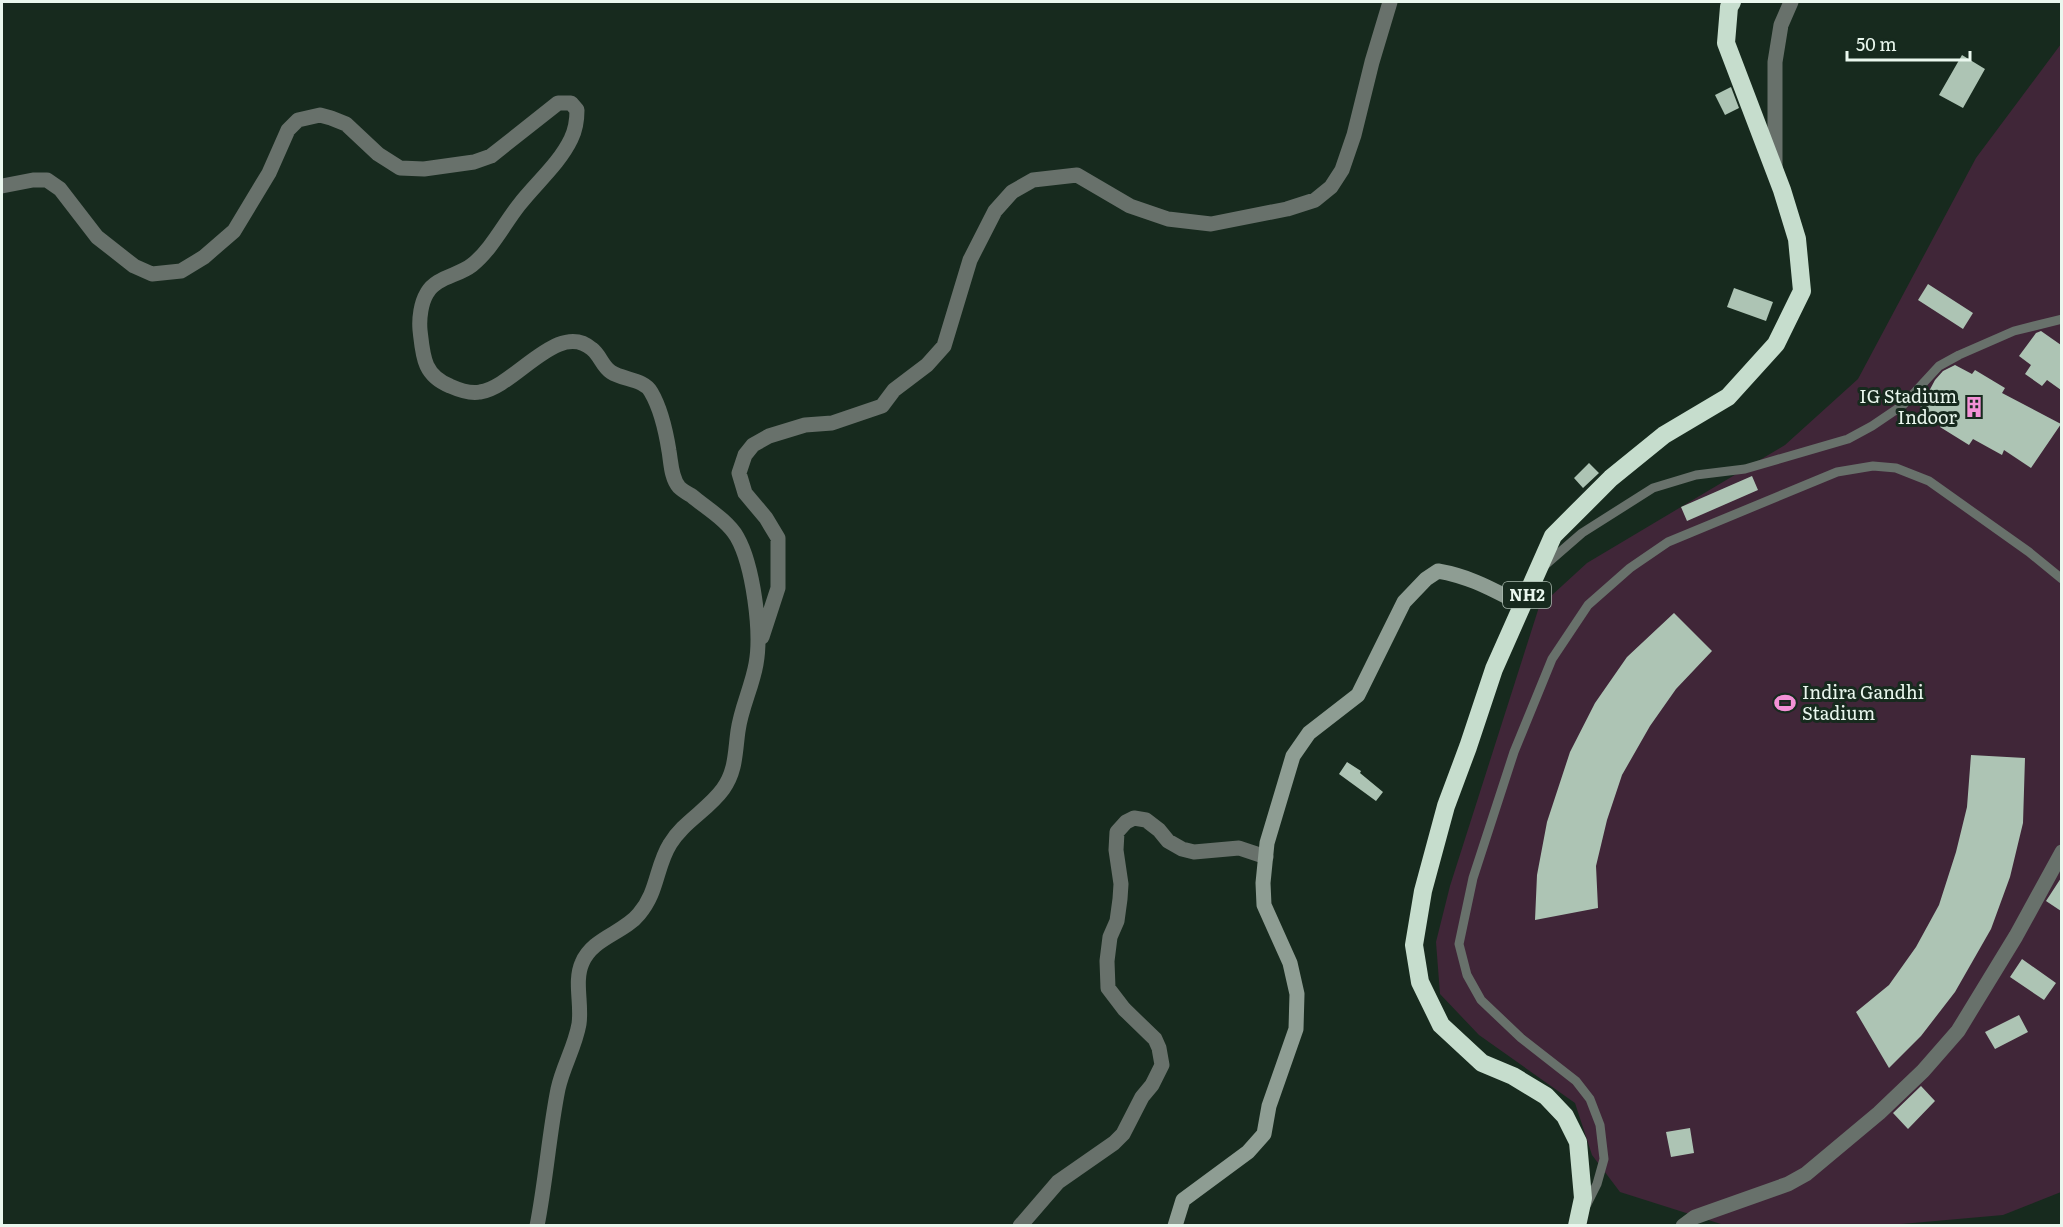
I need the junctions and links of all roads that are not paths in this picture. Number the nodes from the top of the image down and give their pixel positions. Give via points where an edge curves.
1 (1390, 2) edge
2 (1732, 2) edge
3 (1791, 2) edge
4 (1775, 170) junction
5 (2, 186) edge
6 (2061, 320) edge
7 (1538, 572) junction
8 (2061, 579) edge
9 (1523, 605) junction
10 (758, 649) junction
11 (2061, 852) edge
12 (1266, 857) junction
13 (1578, 1222) edge
14 (537, 1226) edge
15 (1020, 1226) edge
16 (1175, 1226) edge
17 (1683, 1226) edge

1 - 10 street via 1342,170 1331,187 1315,200 1211,224 1168,219 1130,206 1077,175 1034,180 1012,192 995,211 970,260 944,346 927,365 894,390 882,406 832,423 769,436 753,445 740,473 745,493 778,538 779,564 778,588
2 - 4 highway, NH2 via 1726,42
3 - 4 street via 1781,25 1775,62
4 - 7 highway, NH2 via 1797,239 1802,291 1776,344 1728,397 1664,435 1611,478 1554,536
5 - 10 street via 47,180 60,189 97,237 134,266 152,274 181,271 234,231 269,173 288,130 298,120 331,118 346,124 378,154 400,168 424,169 491,156 558,103 571,104 577,110 577,122 560,158 481,256 469,268 427,292 419,325 427,370 447,385 479,393 502,384 569,339 595,350 610,371 646,385 663,424 678,486 718,517 738,540 754,601
6 - 7 lane via 2014,332 1939,366 1903,405 1848,439 1745,469 1696,475 1653,488 1582,533
7 - 9 highway, NH2
8 - 13 lane via 1929,481 1896,468 1873,466 1837,472 1668,542 1630,568 1588,605 1552,658 1514,752 1473,878 1459,944 1467,975 1481,1000 1576,1081 1590,1099 1600,1125 1604,1159 1598,1185
9 - 12 street via 1476,580 1455,574 1438,571 1426,579 1404,602 1358,695 1309,733 1293,756
9 - 13 highway, NH2 via 1494,669 1446,806 1423,891 1414,945 1420,982 1441,1025 1482,1063 1546,1096 1564,1116 1578,1142 1583,1198
10 - 14 street via 731,774 723,788 671,842 656,886 641,913 583,959 578,1029 557,1093
11 - 17 street via 1958,1031 1923,1071 1806,1174 1695,1217
12 - 15 street via 1239,848 1194,852 1182,849 1168,842 1146,820 1134,818 1117,832 1121,884 1117,921 1110,937 1108,988 1155,1039 1162,1065 1123,1134 1058,1182
12 - 16 street via 1264,904 1290,963 1297,994 1296,1029 1269,1106 1264,1134 1248,1152 1183,1200

